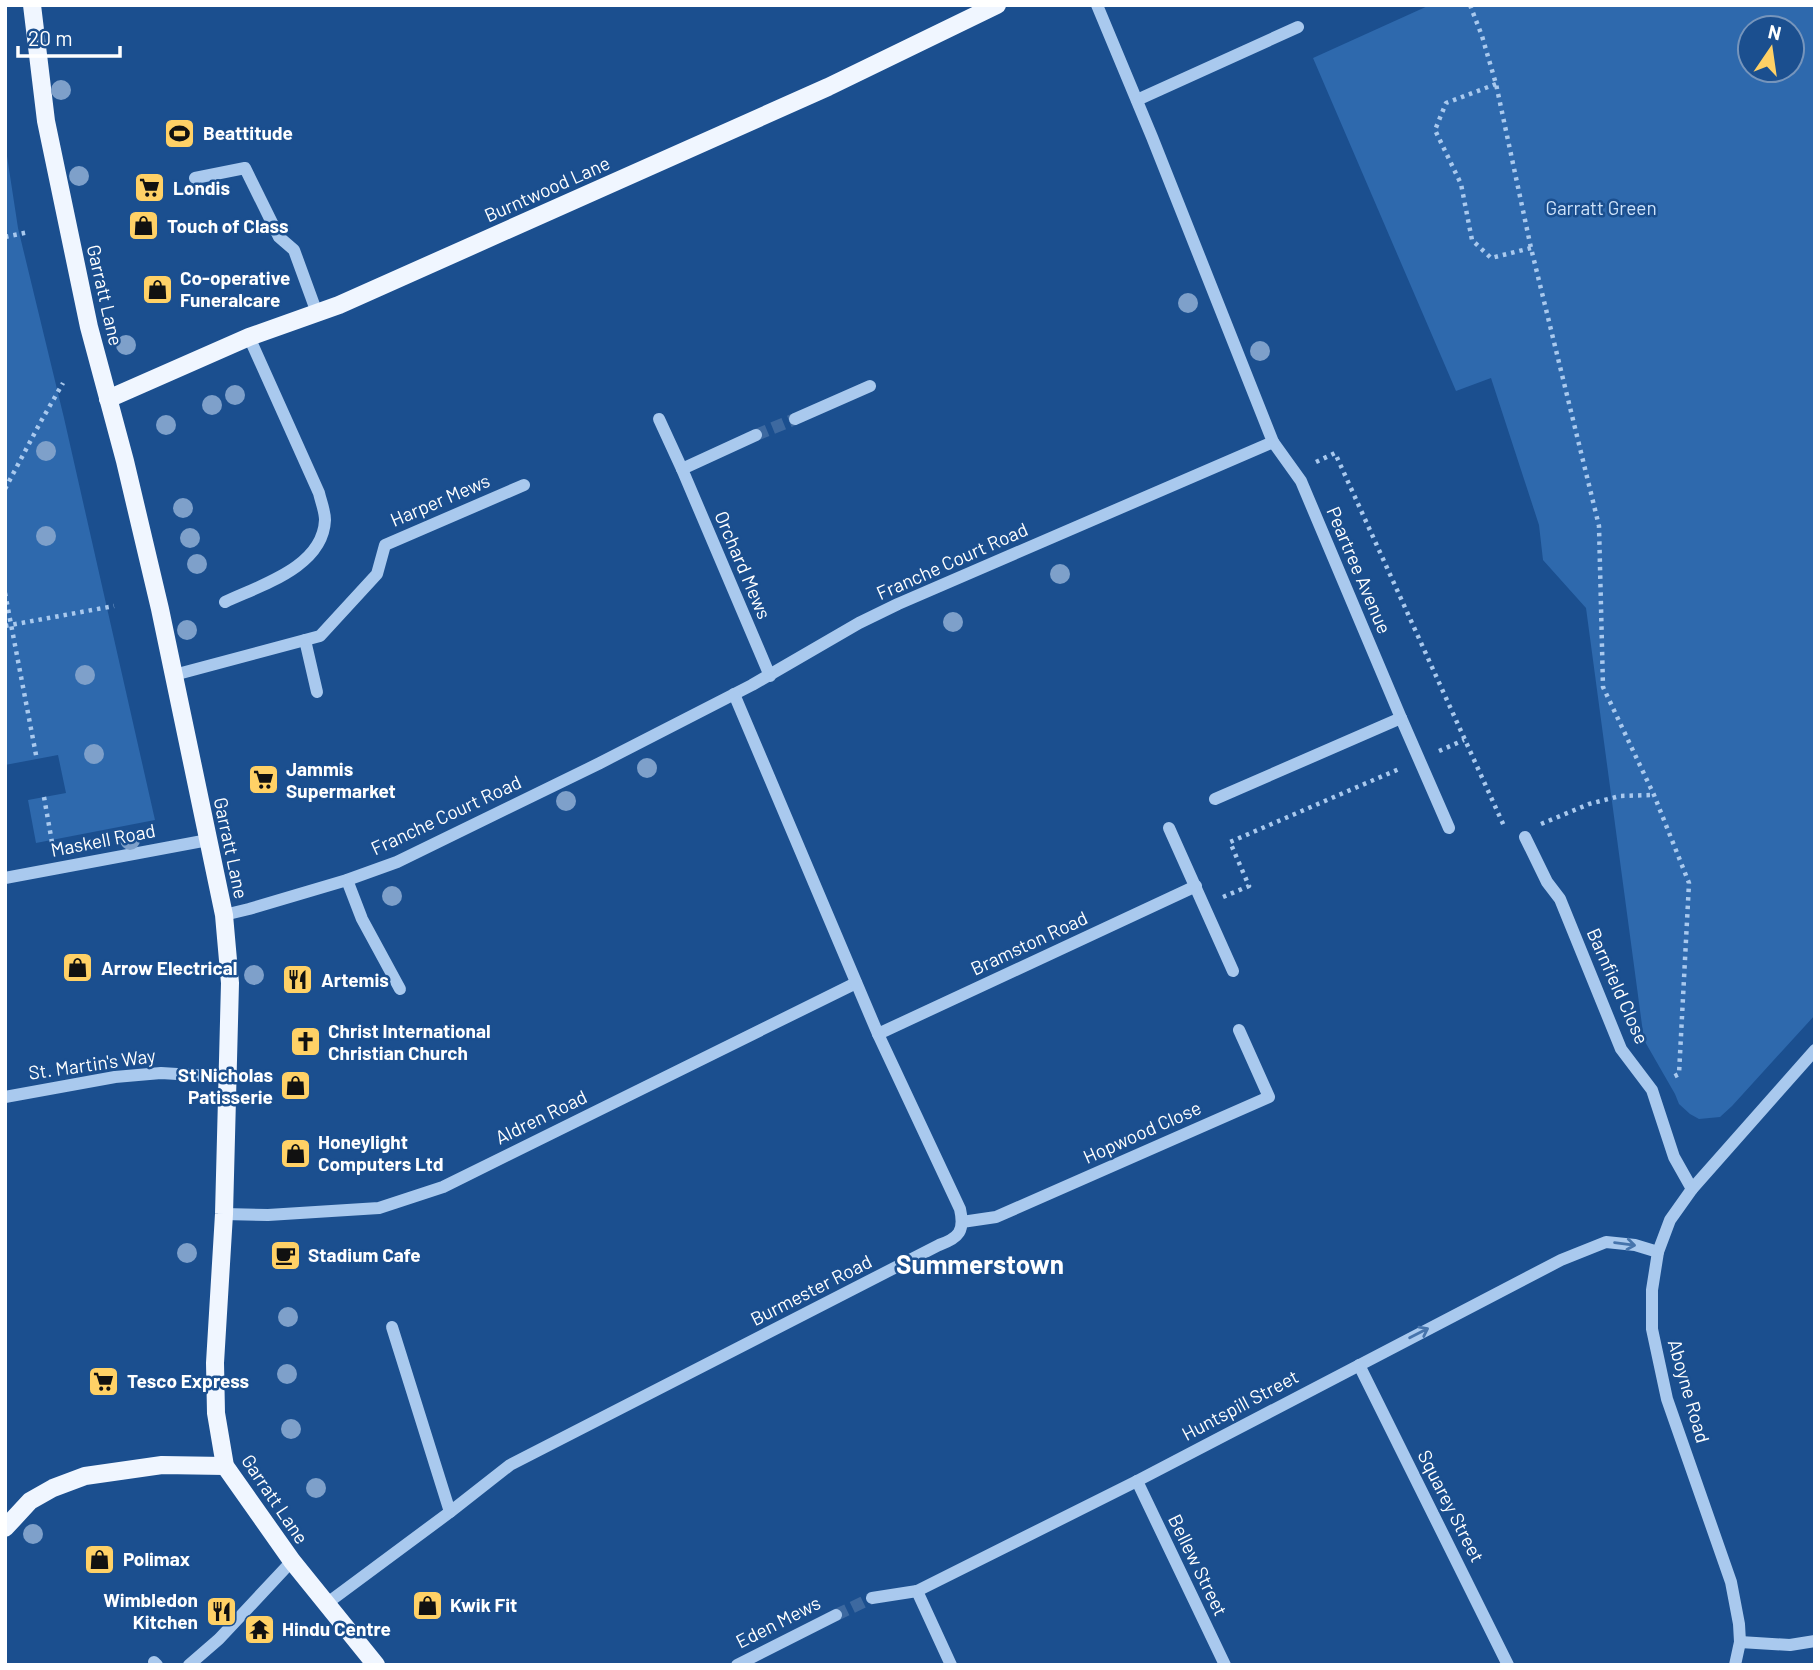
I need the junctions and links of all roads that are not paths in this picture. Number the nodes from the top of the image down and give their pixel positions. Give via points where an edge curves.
1 (32, 5) edge
2 (997, 5) edge
3 (1097, 5) edge
4 (1298, 27) dead end
5 (1137, 100) junction
6 (195, 178) dead end
7 (317, 313) junction
8 (249, 337) junction
9 (870, 386) dead end
10 (108, 399) junction
11 (659, 419) dead end
12 (795, 419) tunnel mouth
13 (756, 435) tunnel mouth
14 (1273, 442) junction
15 (682, 469) junction
16 (524, 485) dead end
17 (225, 602) dead end
18 (305, 640) junction
19 (174, 675) junction
20 (770, 676) junction
21 (317, 692) dead end
22 (734, 694) junction
23 (1401, 718) junction
24 (1215, 799) dead end
25 (1169, 828) dead end
26 (1449, 828) dead end
27 (1530, 832) road end
28 (208, 841) junction
29 (5, 878) edge
30 (347, 880) junction
31 (1196, 886) junction
32 (224, 915) junction
33 (1233, 971) dead end
34 (856, 983) junction
35 (400, 989) dead end
36 (1239, 1030) dead end
37 (878, 1034) junction
38 (1815, 1050) edge
39 (226, 1077) junction
40 (5, 1097) edge
41 (1692, 1189) junction
42 (223, 1214) junction
43 (962, 1222) junction
44 (1658, 1252) junction
45 (392, 1328) dead end
46 (1359, 1365) junction
47 (225, 1466) junction
48 (1137, 1481) junction
49 (450, 1512) junction
50 (5, 1528) edge
51 (292, 1561) junction
52 (917, 1591) junction
53 (872, 1598) tunnel mouth
54 (326, 1604) junction
55 (836, 1615) tunnel mouth
56 (1815, 1641) edge
57 (1740, 1642) junction
58 (189, 1665) edge
59 (376, 1665) edge
60 (737, 1665) edge
61 (951, 1665) edge
62 (1225, 1665) edge
63 (1508, 1665) edge
64 (1735, 1665) edge

1 - 10 main road, Garratt Lane via 46,121
2 - 7 main road, Burntwood Lane via 828,87
3 - 5 street
4 - 5 street
5 - 14 street
6 - 7 street via 245,168 279,237 294,250
7 - 8 main road, Burntwood Lane
8 - 10 main road, Burntwood Lane
8 - 17 street via 319,493 325,517 323,536 306,560 293,571
9 - 12 street
10 - 19 main road, Garratt Lane
11 - 15 street, Orchard Mews
13 - 15 street
14 - 20 street, Franche Court Road via 898,604
14 - 23 street, Peartree Avenue via 1301,481
15 - 20 street, Orchard Mews
16 - 18 street, Harper Mews via 385,545 377,574 320,636
18 - 19 street, Harper Mews
18 - 21 street
19 - 28 main road, Garratt Lane
20 - 22 street, Franche Court Road
22 - 30 street, Franche Court Road via 397,862
22 - 34 street
23 - 24 street
23 - 26 street, Peartree Avenue
25 - 31 street
27 - 41 street, Barnfield Close via 1547,882 1560,899 1621,1049 1652,1090 1674,1157
28 - 29 street, Maskell Road
28 - 32 main road, Garratt Lane
30 - 32 street, Franche Court Road
30 - 35 street via 362,919
31 - 33 street
31 - 37 street, Bramston Road
32 - 39 main road, Garratt Lane via 230,983
34 - 37 street
34 - 42 street, Aldren Road via 443,1186 379,1208
36 - 43 street, Hopwood Close via 1269,1097 996,1217
37 - 43 street
38 - 41 street, Aboyne Road
39 - 40 street, St. Martin's Way via 161,1073 115,1077
39 - 42 main road, Garratt Lane
41 - 44 street, Aboyne Road via 1670,1220
42 - 47 main road, Garratt Lane via 215,1363 216,1413
43 - 49 street, Burmester Road via 954,1240 510,1465
46 -> 44 street, Huntspill Street via 1561,1260 1606,1242
44 - 57 street, Aboyne Road via 1652,1329 1667,1399 1731,1582
45 - 49 street
46 - 48 street, Huntspill Street
46 - 63 street, Squarey Street
47 - 50 main road via 162,1465 85,1476 30,1501
47 - 51 main road, Garratt Lane
48 - 52 street, Huntspill Street
48 - 62 street, Bellew Street
49 - 54 street, Burmester Road
51 - 54 main road, Garratt Lane
51 - 58 street
52 - 53 street
52 - 61 street
54 - 59 main road, Garratt Lane
55 - 60 street, Eden Mews
56 - 57 street via 1790,1645
57 - 64 street, Aboyne Road

